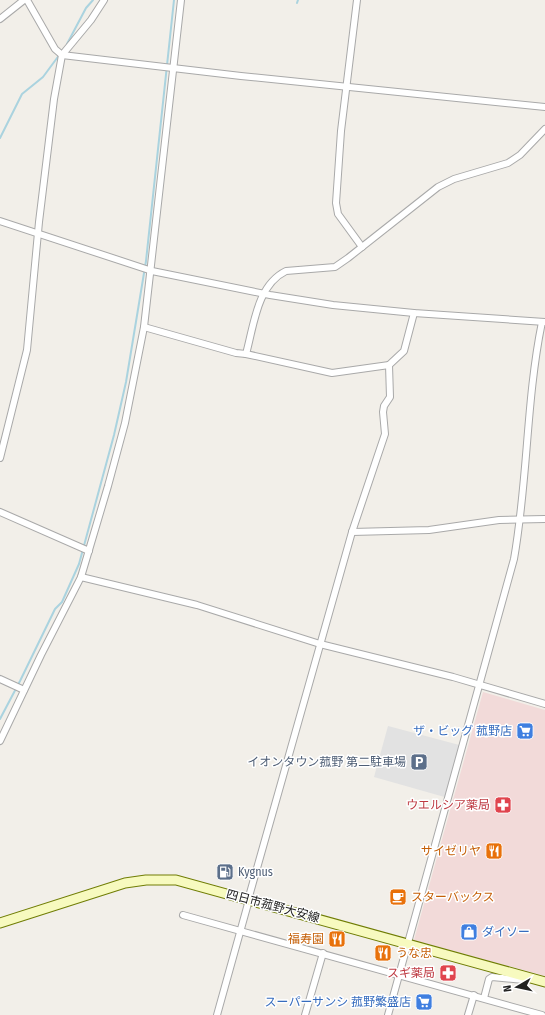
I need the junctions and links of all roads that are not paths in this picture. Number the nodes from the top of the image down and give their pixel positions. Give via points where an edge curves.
1 (24, 0) edge
2 (27, 0) edge
3 (104, 0) edge
4 (181, 0) edge
5 (357, 0) edge
6 (0, 19) edge
7 (60, 53) junction
8 (173, 67) junction
9 (345, 86) junction
10 (545, 107) edge
11 (545, 129) edge
12 (0, 221) edge
13 (37, 233) junction
14 (362, 248) junction
15 (150, 270) junction
16 (262, 293) junction
17 (414, 313) junction
18 (544, 322) edge
19 (144, 327) junction
20 (246, 354) junction
21 (389, 365) junction
22 (0, 458) edge
23 (0, 512) edge
24 (521, 519) junction
25 (545, 519) edge
26 (352, 532) junction
27 (88, 551) junction
28 (81, 577) junction
29 (320, 644) junction
30 (0, 680) edge
31 (480, 686) junction
32 (22, 690) junction
33 (545, 704) edge
34 (0, 741) edge
35 (248, 900) junction
36 (183, 914) dead end
37 (0, 923) edge
38 (241, 930) junction
39 (408, 944) junction
40 (323, 953) junction
41 (399, 975) junction
42 (545, 982) edge
43 (474, 995) junction
44 (484, 998) junction
45 (217, 1015) edge
46 (306, 1015) edge
47 (388, 1015) edge
48 (468, 1015) edge
49 (542, 1015) edge

1 - 6 street
2 - 7 street
3 - 7 street via 91,20
4 - 8 street
5 - 9 street
7 - 8 street
7 - 13 street
8 - 9 street
8 - 15 street
9 - 10 street
9 - 14 street via 336,203 338,214
11 - 14 street via 508,163 454,179 438,187
12 - 13 street
13 - 15 street
13 - 22 street via 27,350
14 - 16 street via 335,267 280,273
15 - 16 street
15 - 19 street
16 - 17 street via 333,305
16 - 20 street
17 - 18 street
17 - 21 street via 404,351
18 - 24 street via 535,355
19 - 20 street
19 - 27 street via 125,423
20 - 21 street via 332,373
21 - 26 street via 390,397 383,412 385,434
23 - 27 street
24 - 25 street
24 - 26 street via 429,530
24 - 31 street via 514,559
26 - 29 street
27 - 28 street
28 - 29 street via 197,605
28 - 32 street
29 - 31 street
29 - 35 street
30 - 32 street
31 - 33 street
31 - 39 street
32 - 34 street
35 - 37 main road, 四日市菰野大安線 via 176,880 146,880 125,883
35 - 38 street
35 - 39 main road, 四日市菰野大安線
36 - 38 street
38 - 40 street
38 - 45 street
39 - 41 street
39 - 42 main road, 四日市菰野大安線
40 - 41 street
40 - 46 street
41 - 43 street
41 - 47 street
42 - 44 street via 492,977 489,979
43 - 44 street
43 - 48 street
44 - 49 street

